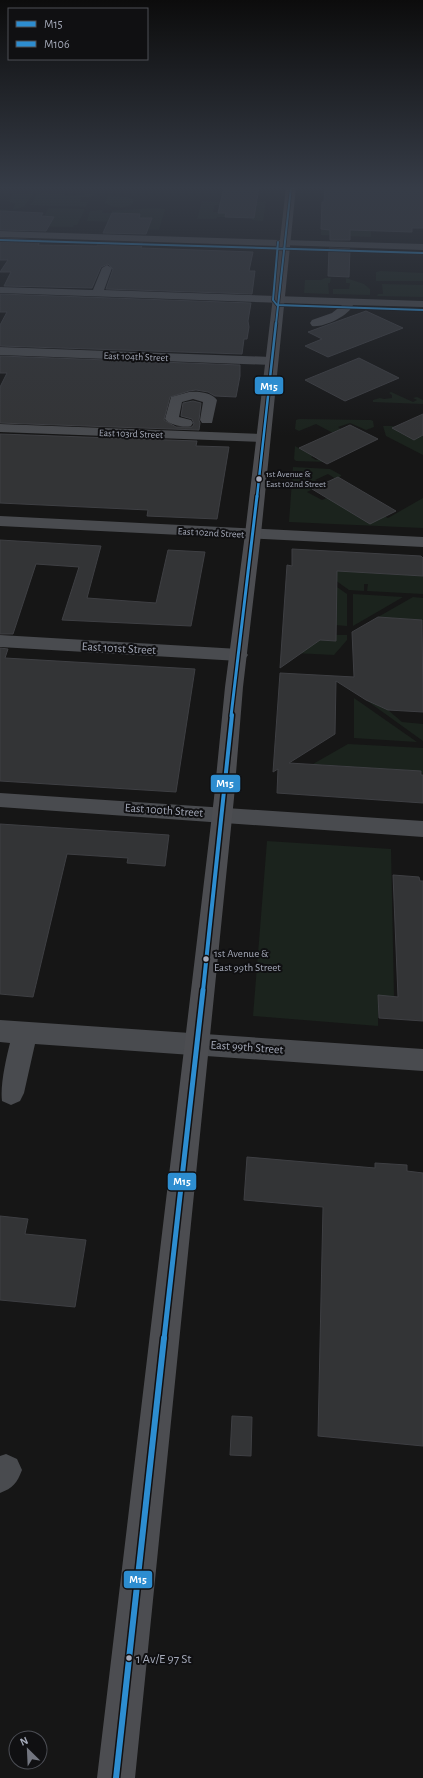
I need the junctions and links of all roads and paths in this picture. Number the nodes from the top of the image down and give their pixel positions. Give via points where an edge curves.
1 (106, 270) edge
2 (282, 270) edge
3 (0, 290) edge
4 (97, 293) junction
5 (279, 300) junction
6 (348, 301) junction
7 (423, 304) edge
8 (316, 323) dead end
9 (0, 351) edge
10 (271, 362) junction
11 (214, 419) dead end
12 (186, 423) dead end
13 (0, 428) edge
14 (263, 438) junction
15 (0, 521) edge
16 (253, 534) junction
17 (423, 542) edge
18 (0, 641) edge
19 (239, 655) junction
20 (0, 800) edge
21 (222, 814) junction
22 (423, 829) edge
23 (0, 1031) edge
24 (25, 1032) junction
25 (196, 1043) junction
26 (423, 1060) edge
27 (11, 1093) dead end
28 (116, 1778) edge

1 - 4 street
2 - 5 main road
3 - 4 street via 76,298
4 - 5 street
5 - 6 street
5 - 10 main road
6 - 7 street
6 - 8 street via 347,307
9 - 10 street, East 104th Street
10 - 14 main road
11 - 12 street via 210,400 186,396 176,400 172,419
13 - 14 street, East 103rd Street
14 - 16 main road
15 - 16 street, East 102nd Street
16 - 17 street, East 102nd Street
16 - 19 main road
18 - 19 street, East 101st Street
19 - 21 main road
20 - 21 street, East 100th Street
21 - 22 street, East 100th Street
21 - 25 main road
23 - 24 street, East 99th Street
24 - 25 street, East 99th Street
24 - 27 street
25 - 26 street, East 99th Street
25 - 28 main road

